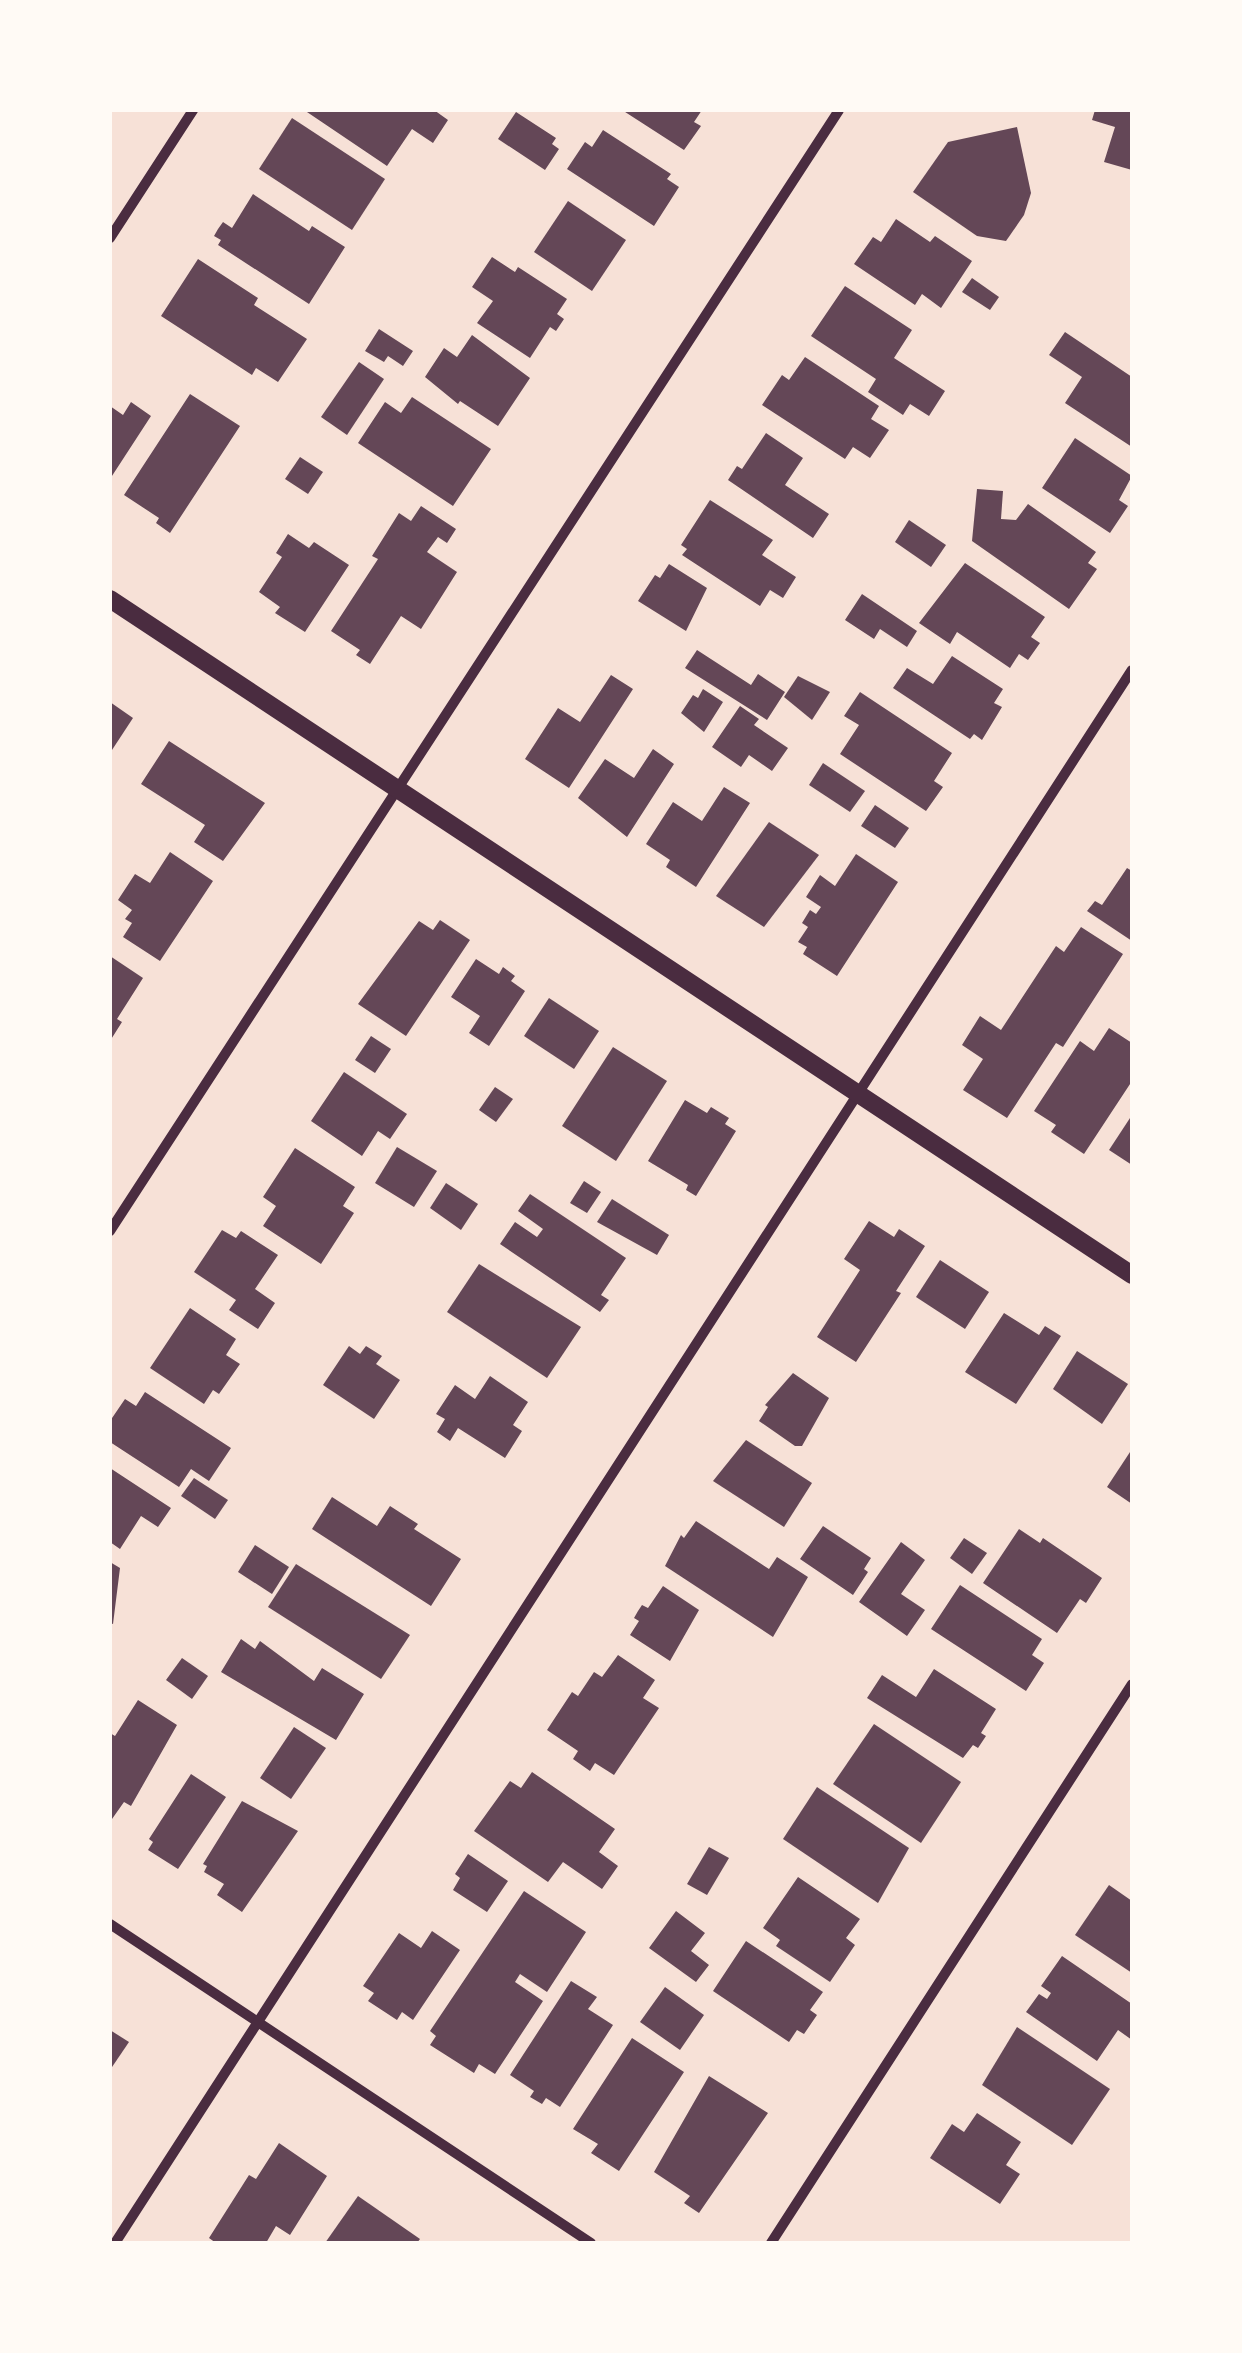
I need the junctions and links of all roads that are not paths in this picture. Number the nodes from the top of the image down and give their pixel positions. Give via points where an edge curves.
1 (193, 110) edge
2 (839, 110) edge
3 (110, 238) edge
4 (110, 599) edge
5 (1132, 670) edge
6 (398, 789) junction
7 (860, 1093) junction
8 (110, 1232) edge
9 (1132, 1275) edge
10 (1132, 1684) edge
11 (110, 1924) edge
12 (257, 2022) junction
13 (114, 2243) edge
14 (591, 2243) edge
15 (771, 2243) edge

1 - 3 street
2 - 6 street
4 - 6 street
5 - 7 street
6 - 7 street
6 - 8 street
7 - 9 street
7 - 12 street
10 - 15 street
11 - 12 street
12 - 13 street
12 - 14 street

